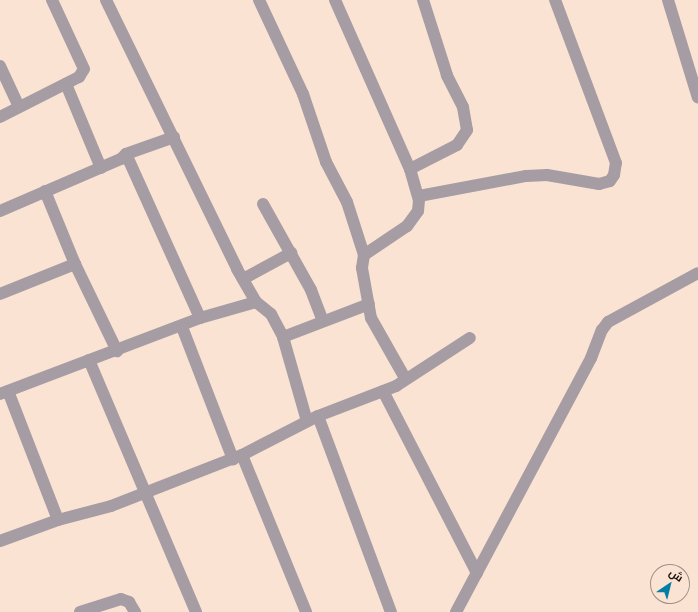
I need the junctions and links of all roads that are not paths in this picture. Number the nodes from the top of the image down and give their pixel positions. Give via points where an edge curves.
1 (52, 0) edge
2 (106, 0) edge
3 (259, 0) edge
4 (335, 0) edge
5 (423, 0) edge
6 (555, 0) edge
7 (668, 0) edge
8 (0, 66) edge
9 (66, 84) junction
10 (698, 98) edge
11 (19, 108) junction
12 (0, 117) edge
13 (174, 137) junction
14 (126, 154) junction
15 (101, 168) junction
16 (410, 169) junction
17 (45, 190) junction
18 (419, 196) junction
19 (263, 204) dead end
20 (0, 211) edge
21 (291, 253) junction
22 (364, 255) junction
23 (75, 264) junction
24 (698, 273) edge
25 (243, 279) junction
26 (0, 294) edge
27 (256, 302) junction
28 (369, 304) junction
29 (200, 318) junction
30 (322, 322) junction
31 (182, 327) junction
32 (282, 337) junction
33 (470, 338) dead end
34 (116, 351) junction
35 (89, 360) junction
36 (405, 378) junction
37 (383, 391) junction
38 (2, 393) edge
39 (313, 419) junction
40 (238, 457) junction
41 (146, 492) junction
42 (58, 520) junction
43 (0, 542) edge
44 (477, 573) junction
45 (80, 612) edge
46 (135, 612) edge
47 (196, 612) edge
48 (306, 612) edge
49 (391, 612) edge
50 (456, 612) edge

1 - 9 street via 84,69
2 - 13 street
3 - 22 street via 303,94
4 - 16 street
5 - 16 street via 447,75 463,107 467,130 457,145
6 - 18 street via 616,163 610,181 599,184 547,175 526,176
7 - 10 street
8 - 11 street
9 - 11 street
9 - 15 street
11 - 12 street
13 - 14 street
13 - 25 street
14 - 15 street
14 - 29 street
15 - 17 street
16 - 18 street
17 - 20 street
17 - 23 street
18 - 22 street via 418,211 407,226
19 - 21 street
21 - 25 street
21 - 30 street
22 - 28 street via 362,268
23 - 26 street
23 - 34 street
24 - 44 street via 608,322 602,330 591,358
25 - 27 street
27 - 29 street
27 - 32 street via 271,314
28 - 30 street
28 - 36 street via 380,339
29 - 31 street
30 - 32 street
31 - 34 street
31 - 40 street
32 - 39 street
33 - 36 street
34 - 35 street
35 - 38 street
35 - 41 street
36 - 37 street
37 - 39 street
37 - 44 street
38 - 42 street
39 - 40 street
39 - 49 street
40 - 41 street
40 - 48 street
41 - 42 street
41 - 47 street
42 - 43 street
44 - 50 street
45 - 46 street via 121,599 129,602

